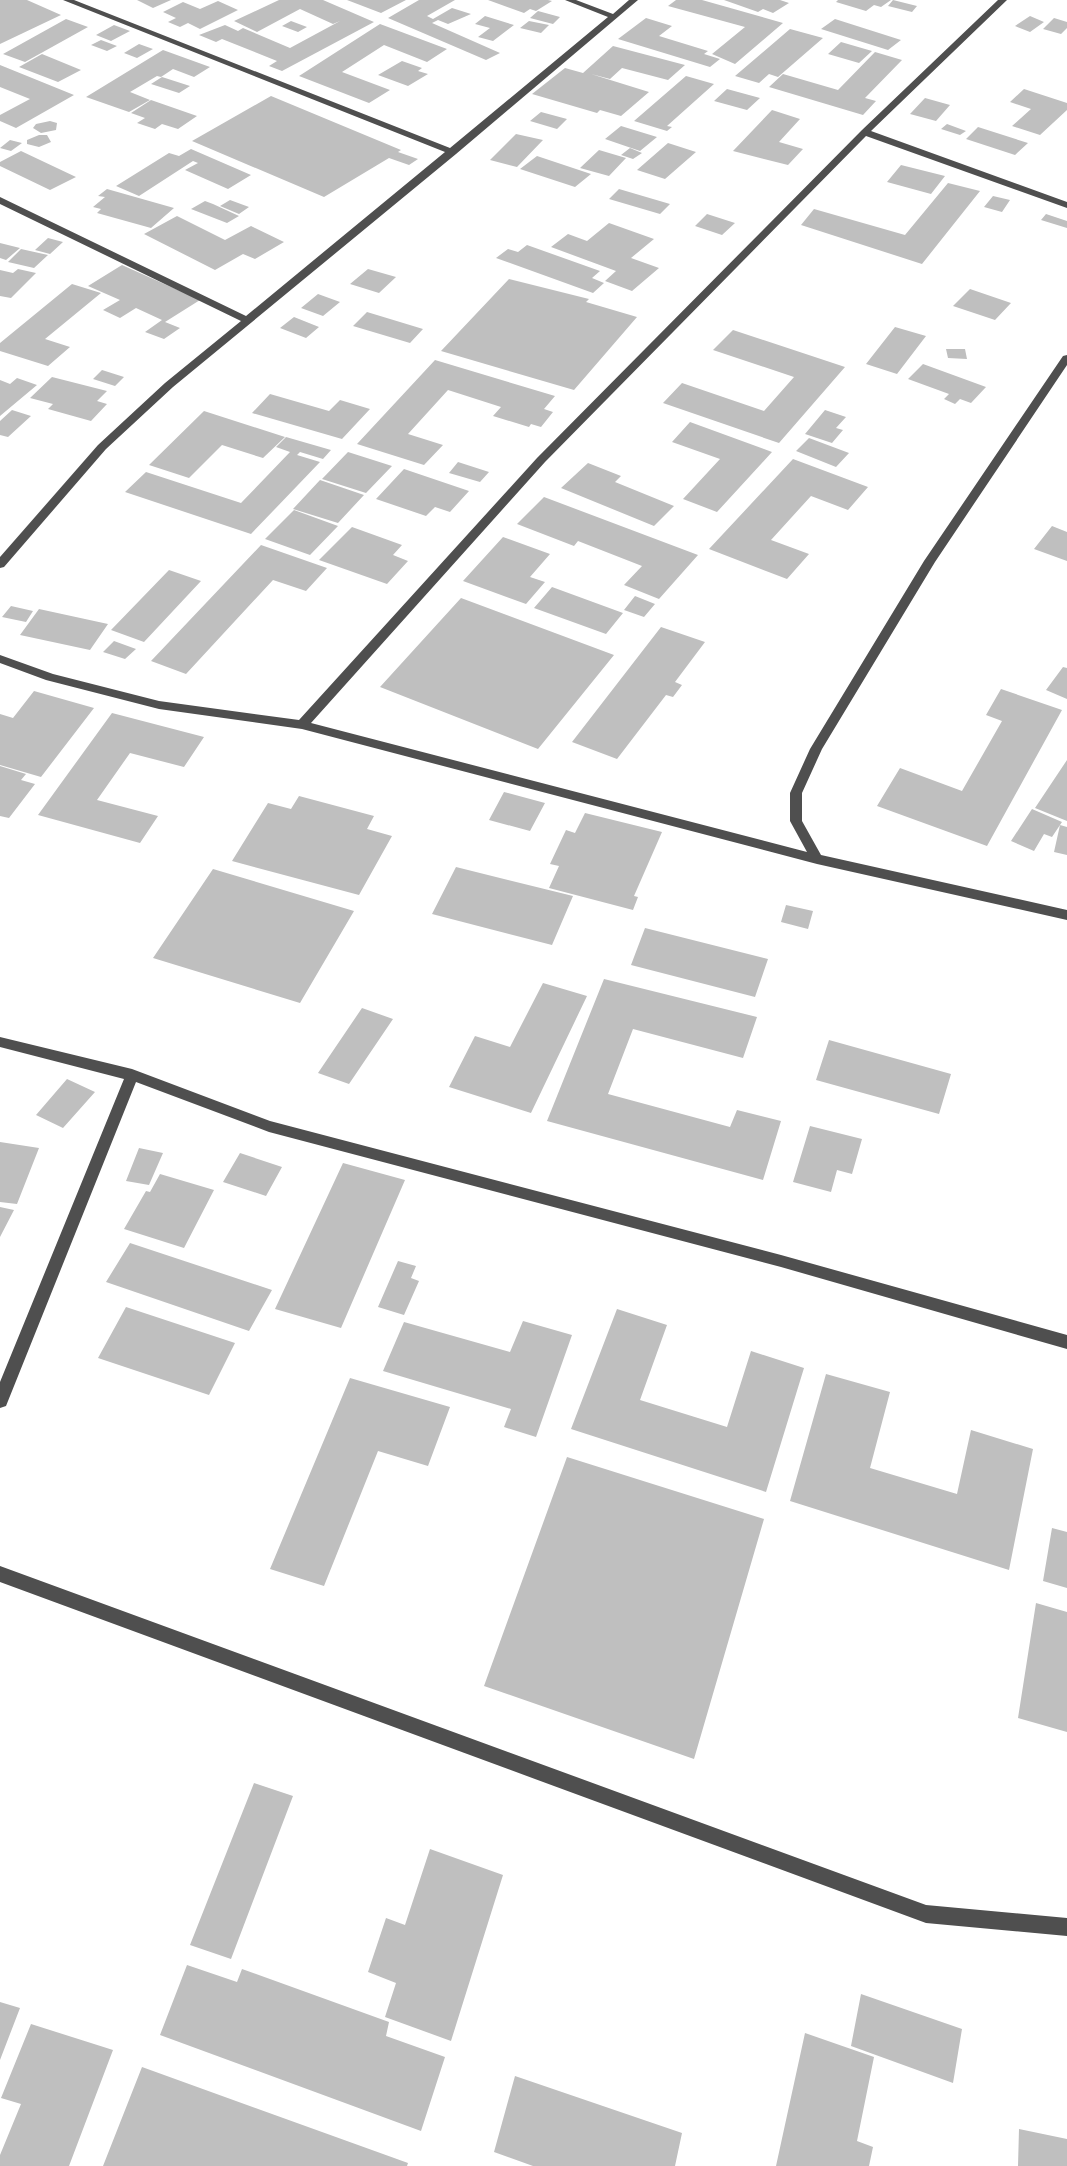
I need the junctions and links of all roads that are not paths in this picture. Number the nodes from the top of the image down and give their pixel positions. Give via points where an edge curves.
1 (67, 0) edge
2 (86, 0) edge
3 (569, 0) edge
4 (634, 0) edge
5 (1003, 0) edge
6 (77, 5) junction
7 (614, 17) junction
8 (865, 132) junction
9 (453, 152) junction
10 (0, 200) edge
11 (1067, 205) edge
12 (249, 321) junction
13 (1067, 358) edge
14 (0, 564) edge
15 (0, 659) edge
16 (302, 725) junction
17 (817, 859) junction
18 (1067, 915) edge
19 (0, 1042) edge
20 (132, 1075) junction
21 (1067, 1342) edge
22 (0, 1401) edge
23 (0, 1574) edge
24 (1067, 1927) edge

1 - 6 street
2 - 6 street
3 - 7 street
4 - 7 street
5 - 8 street
6 - 9 street
7 - 9 street
8 - 11 street
8 - 16 street via 541,460
9 - 12 street
10 - 12 street
12 - 14 street via 102,447
13 - 17 street via 930,561 816,750 796,793 796,821
15 - 16 street via 159,705
16 - 17 street
17 - 18 street
19 - 20 street
20 - 21 street via 269,1126
20 - 22 street
23 - 24 street via 926,1914

